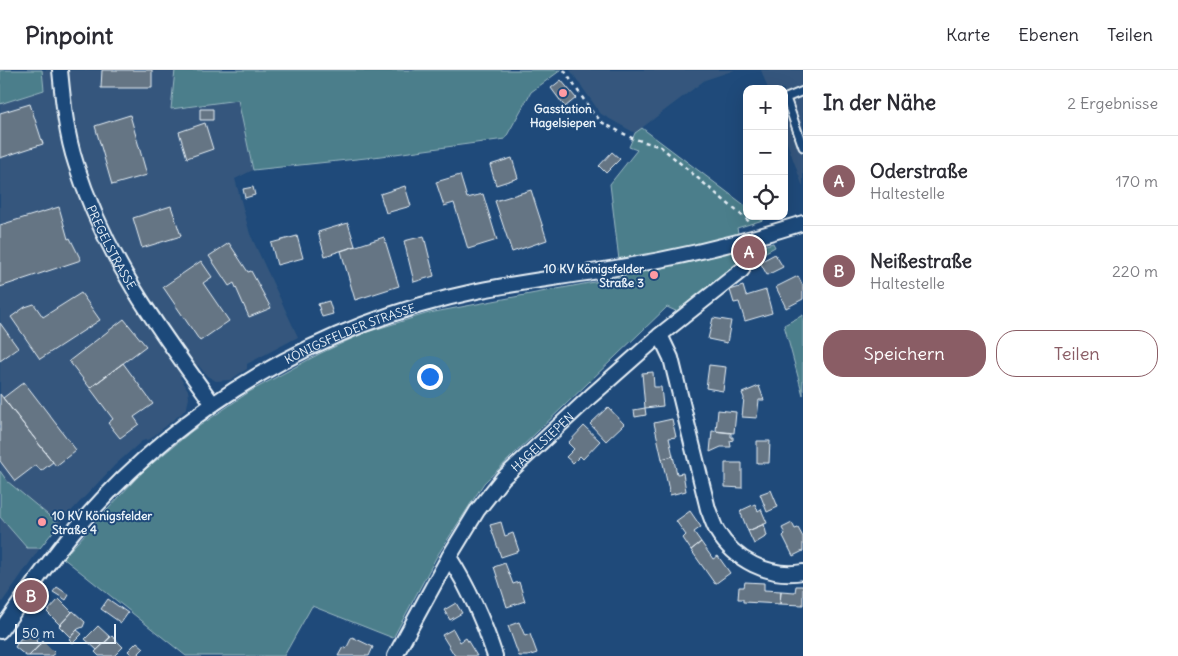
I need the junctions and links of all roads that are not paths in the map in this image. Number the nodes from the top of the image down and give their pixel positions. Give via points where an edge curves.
1 (60, 70) edge
2 (803, 91) edge
3 (803, 147) edge
4 (803, 223) edge
5 (742, 270) dead end
6 (660, 335) junction
7 (213, 404) junction
8 (449, 557) junction
9 (803, 572) edge
10 (0, 630) edge
11 (395, 656) edge
12 (496, 656) edge

1 - 7 street, PREGELSTRASSE via 63,103 76,163 96,218 121,270
2 - 3 lane via 786,98
4 - 7 street, KÖNIGSFELDER STRASSE via 660,260 477,291 412,308 355,327 312,347 260,374
5 - 6 street, HAGELSIEPEN
6 - 8 street, HAGELSIEPEN via 503,478 477,511
6 - 9 street via 672,358 708,509 717,530 730,548 745,560 777,572
7 - 10 street, KÖNIGSFELDER STRASSE via 160,444 107,494 51,558
8 - 11 street, HAGELSIEPEN
8 - 12 street via 468,586

